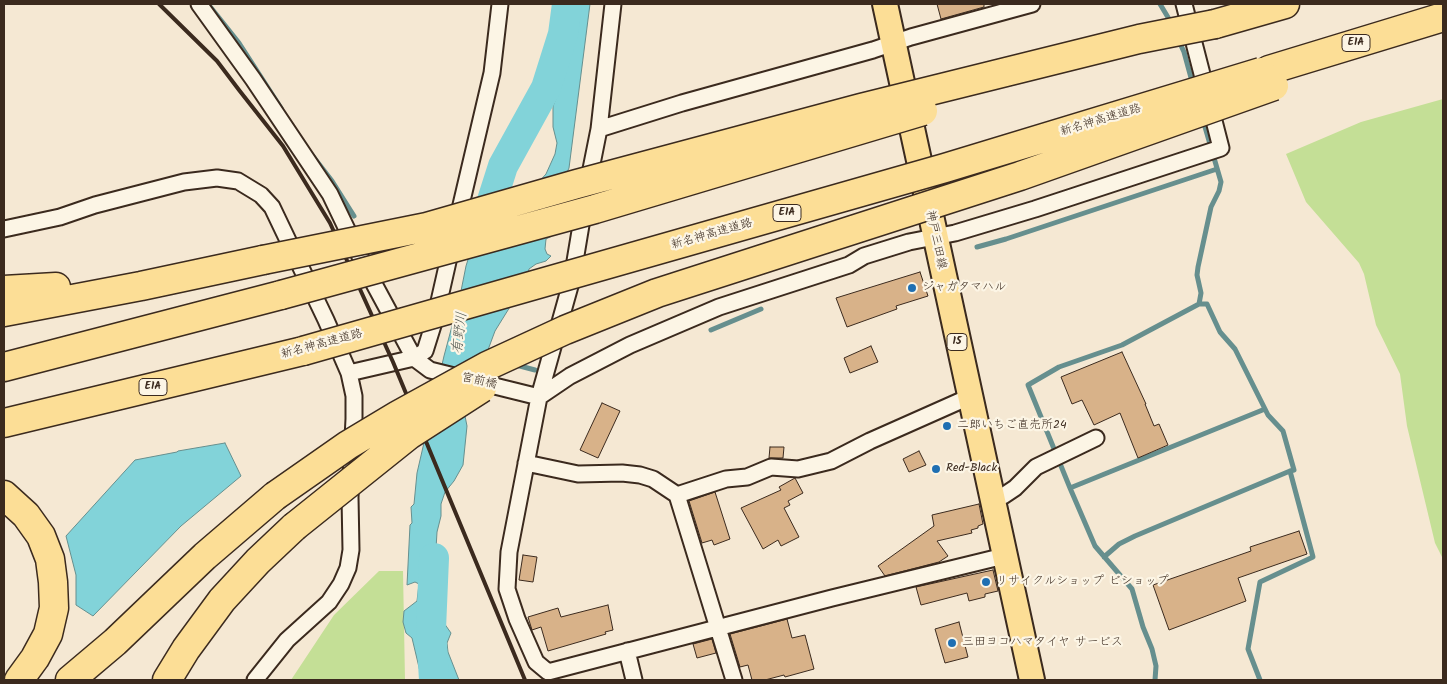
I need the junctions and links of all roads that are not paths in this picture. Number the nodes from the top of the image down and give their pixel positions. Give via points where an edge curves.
1 (199, 4) edge
2 (500, 4) edge
3 (613, 4) edge
4 (885, 4) edge
5 (1032, 4) edge
6 (1184, 4) edge
7 (1284, 4) edge
8 (1443, 17) edge
9 (1215, 24) junction
10 (1443, 26) edge
11 (892, 43) junction
12 (1272, 78) junction
13 (599, 129) junction
14 (4, 229) edge
15 (934, 236) junction
16 (263, 260) junction
17 (4, 290) edge
18 (657, 293) junction
19 (4, 312) edge
20 (414, 358) junction
21 (4, 367) edge
22 (349, 373) junction
23 (533, 395) junction
24 (969, 397) junction
25 (4, 423) edge
26 (1096, 438) dead end
27 (526, 463) junction
28 (677, 494) junction
29 (4, 495) edge
30 (991, 499) junction
31 (1004, 556) junction
32 (719, 628) junction
33 (627, 651) junction
34 (19, 680) edge
35 (70, 680) edge
36 (166, 680) edge
37 (254, 680) edge
38 (634, 680) edge
39 (734, 680) edge
40 (1032, 680) edge

1 - 20 street via 330,194 366,270
2 - 20 street via 492,73 436,319 425,351
3 - 13 street
4 - 11 main road, 神戸三田線 / 15
5 - 11 street
6 - 15 street via 1220,148 1035,209 955,233
7 - 9 highway
8 - 12 highway, 新名神高速道路 / E1A
9 - 16 highway, bridge via 1139,39 861,108 427,226
9 - 21 highway, bridge via 604,206
10 - 12 highway
11 - 13 street
11 - 15 main road, 神戸三田線 / 15
12 - 18 highway, bridge via 1020,176
12 - 25 highway, 新名神高速道路 / E1A, bridge via 303,351
13 - 23 street via 572,279
14 - 22 street via 60,217 184,182 217,178 238,181 261,195 272,207
15 - 23 street via 873,253 850,265 719,307 630,345
15 - 24 main road, 神戸三田線 / 15
16 - 17 highway via 135,280
16 - 19 highway
18 - 35 highway, bridge via 487,366 348,445 275,496
18 - 36 highway, bridge via 474,393 409,435 258,560 222,600
20 - 22 street
20 - 23 street, 宮前橋 via 430,370
22 - 37 street via 354,419 348,568 329,602 287,640
23 - 27 street
24 - 28 street via 831,461 798,469 771,467 747,477 726,479
24 - 30 main road, 神戸三田線 / 15
26 - 30 street via 1036,467 1015,488
27 - 28 street via 578,474 640,475
27 - 33 street via 509,552 508,589 536,662 548,672
28 - 32 street
29 - 34 highway via 26,515 41,536 54,582 54,608 48,634
30 - 31 main road, 神戸三田線 / 15
31 - 32 street
31 - 40 main road, 神戸三田線 / 15
32 - 33 street
32 - 39 street
33 - 38 street

